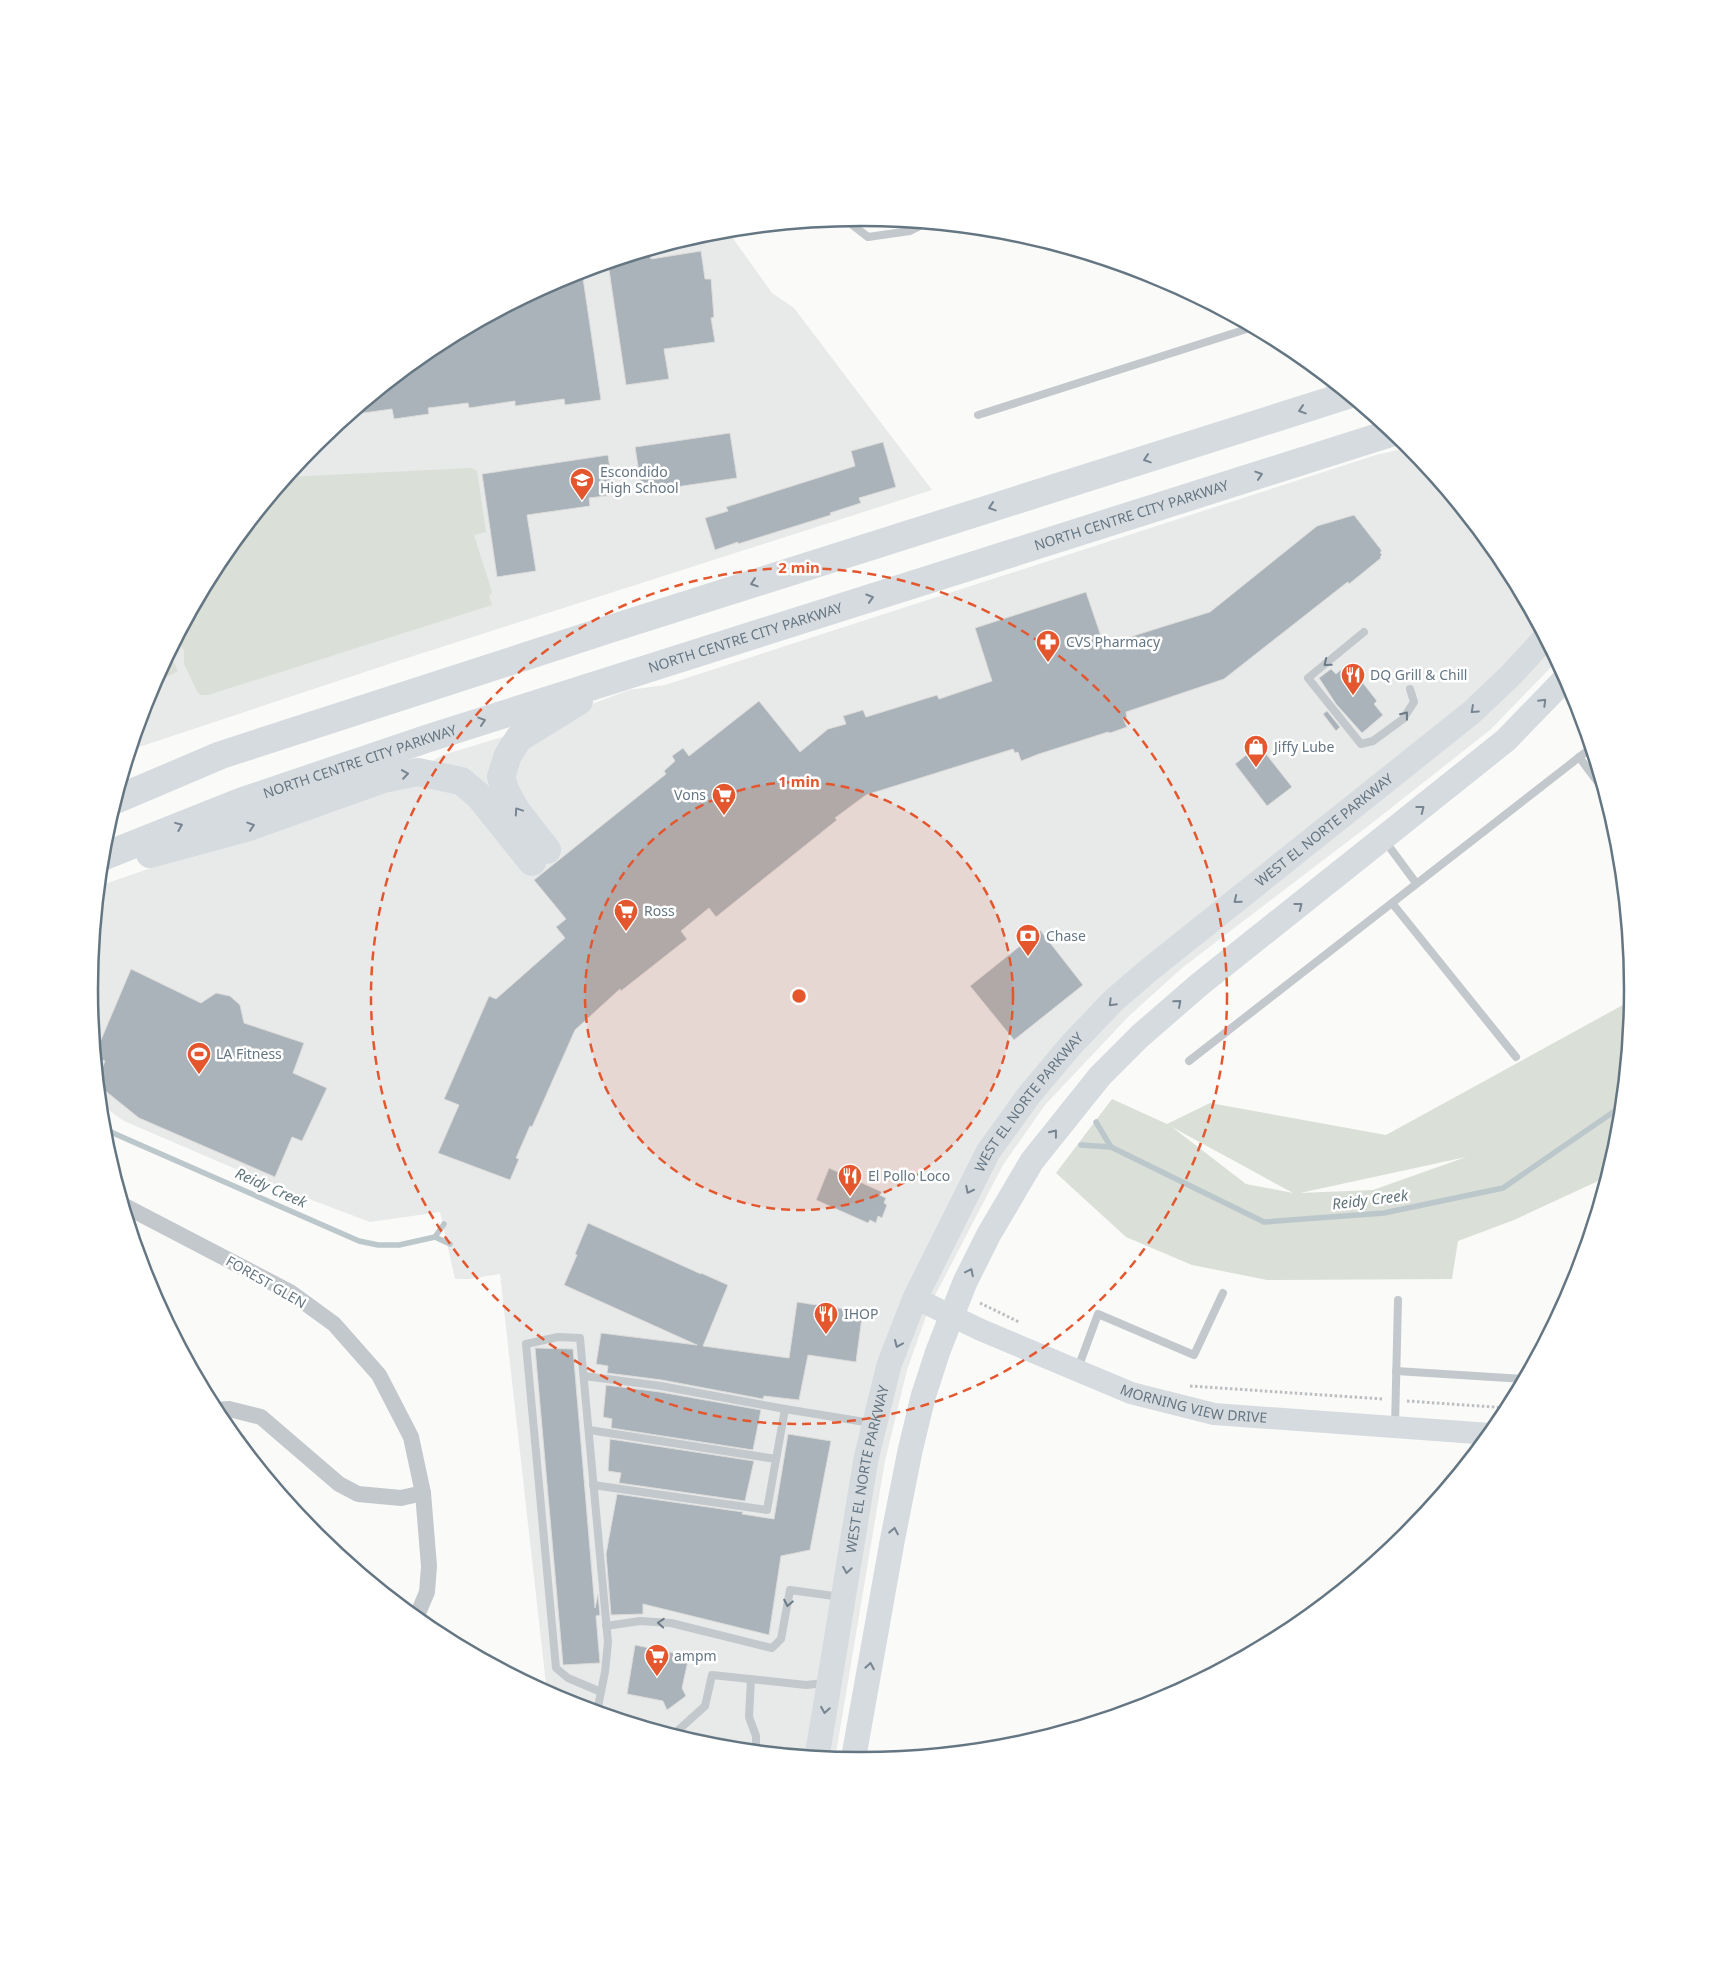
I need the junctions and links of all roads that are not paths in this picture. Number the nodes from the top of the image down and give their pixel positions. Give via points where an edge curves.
1 (855, 226) edge
2 (917, 228) edge
3 (1245, 329) edge
4 (1342, 397) edge
5 (978, 415) dead end
6 (1385, 435) edge
7 (1364, 632) dead end
8 (1541, 642) edge
9 (617, 678) junction
10 (1560, 684) edge
11 (1410, 689) dead end
12 (1586, 752) edge
13 (1579, 757) junction
14 (1594, 777) edge
15 (123, 797) edge
16 (1383, 839) junction
17 (110, 855) edge
18 (109, 858) edge
19 (1416, 884) junction
20 (1392, 903) junction
21 (1516, 1056) dead end
22 (1189, 1060) dead end
23 (131, 1209) edge
24 (1223, 1293) dead end
25 (915, 1298) junction
26 (1398, 1300) dead end
27 (951, 1317) junction
28 (1078, 1370) junction
29 (1396, 1371) junction
30 (584, 1376) junction
31 (1517, 1379) edge
32 (224, 1409) edge
33 (785, 1410) junction
34 (874, 1424) junction
35 (1394, 1427) junction
36 (588, 1430) junction
37 (1482, 1433) edge
38 (776, 1459) junction
39 (593, 1485) junction
40 (423, 1493) junction
41 (843, 1597) junction
42 (419, 1611) edge
43 (606, 1626) junction
44 (751, 1679) junction
45 (829, 1683) junction
46 (601, 1692) junction
47 (598, 1705) edge
48 (679, 1730) edge
49 (756, 1745) edge
50 (818, 1751) edge
51 (854, 1752) edge

1 - 2 lane via 868,237
3 - 5 lane
4 -> 15 highway via 221,755
9 -> 6 highway, NORTH CENTRE CITY PARKWAY
7 -> 11 lane via 1308,678 1361,744 1373,741 1403,719 1414,702
8 -> 25 main road, WEST EL NORTE PARKWAY via 1472,712 1149,970 1102,1013 1029,1095 988,1152
17 -> 9 highway, NORTH CENTRE CITY PARKWAY via 240,802
18 -> 9 highway via 143,856 249,826 383,779 418,772 461,781 539,856 506,792 502,777 508,755 519,738
16 -> 10 main road via 1506,740
12 - 13 lane
13 - 14 lane
13 - 19 lane
16 - 19 lane
27 -> 16 main road via 989,1234 1032,1161 1100,1076 1200,984
19 - 20 lane
20 - 21 lane
20 - 22 lane
23 - 40 street, FOREST GLEN via 290,1292 334,1324 379,1375 411,1437
24 - 28 lane via 1194,1355 1098,1314
25 - 27 street, MORNING VIEW DRIVE
25 -> 34 main road, WEST EL NORTE PARKWAY via 889,1365
26 - 29 lane
27 - 28 street, MORNING VIEW DRIVE
51 -> 27 main road via 910,1451 923,1397
28 - 35 street, MORNING VIEW DRIVE via 1131,1393 1214,1414
29 - 31 lane
29 - 35 lane
30 - 33 lane via 661,1386
30 - 36 lane
30 - 46 lane via 580,1338 558,1337 526,1344 556,1668 568,1678
32 - 40 street via 260,1417 339,1484 358,1494 401,1498
33 - 34 lane
33 - 38 lane
34 -> 41 main road, WEST EL NORTE PARKWAY
35 - 37 street, MORNING VIEW DRIVE
36 - 38 lane
36 - 39 lane
38 - 39 lane via 767,1510
39 - 43 lane
40 - 42 street, FOREST GLEN via 429,1566 427,1592
41 -> 43 lane via 790,1590 781,1639 772,1648 671,1623 640,1621
41 - 45 main road, WEST EL NORTE PARKWAY
43 - 46 lane via 608,1642
44 - 45 lane via 806,1685
44 - 48 lane via 712,1675 705,1706
44 - 49 lane via 749,1717
45 -> 50 main road, WEST EL NORTE PARKWAY
46 - 47 lane

